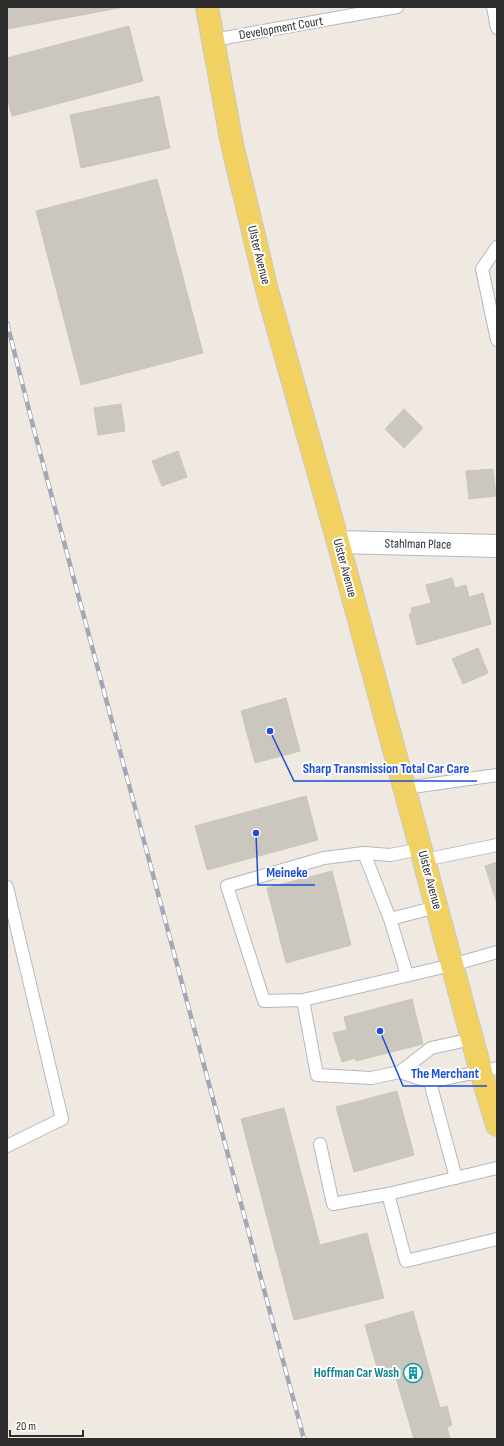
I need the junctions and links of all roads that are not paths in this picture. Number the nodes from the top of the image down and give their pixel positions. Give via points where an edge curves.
1 (207, 7) edge
2 (396, 7) edge
3 (493, 7) edge
4 (497, 28) edge
5 (213, 40) junction
6 (497, 247) edge
7 (497, 340) edge
8 (338, 542) junction
9 (497, 546) edge
10 (497, 775) edge
11 (405, 788) junction
12 (497, 845) edge
13 (364, 853) junction
14 (423, 854) junction
15 (7, 887) edge
16 (437, 907) junction
17 (390, 919) junction
18 (497, 952) edge
19 (452, 965) junction
20 (407, 975) junction
21 (303, 1000) junction
22 (472, 1039) junction
23 (489, 1070) edge
24 (400, 1072) junction
25 (430, 1082) junction
26 (497, 1123) edge
27 (320, 1144) dead end
28 (7, 1146) edge
29 (497, 1168) edge
30 (456, 1178) junction
31 (388, 1194) junction
32 (497, 1239) edge

1 - 5 main road, Ulster Avenue
2 - 5 lane, Development Court
3 - 4 lane
5 - 8 main road, Ulster Avenue via 232,144 267,290
6 - 7 lane via 482,268
8 - 9 street, Stahlman Place
8 - 11 main road, Ulster Avenue
10 - 11 lane
11 - 14 main road, Ulster Avenue
12 - 14 lane
13 - 14 lane
13 - 17 lane
13 - 21 lane via 324,858 227,886 264,1000
14 - 16 main road, Ulster Avenue
15 - 28 lane via 62,1119
16 - 17 lane
16 - 19 main road, Ulster Avenue
17 - 20 lane
18 - 19 lane
19 - 20 lane
19 - 22 main road, Ulster Avenue
20 - 21 lane
21 - 24 lane via 317,1075 371,1078
22 - 23 main road, Ulster Avenue
22 - 24 lane via 431,1048
23 - 25 lane
23 - 26 main road, Ulster Avenue
24 - 25 lane
25 - 30 lane
27 - 31 lane via 333,1204
29 - 30 lane
30 - 31 lane
31 - 32 lane via 406,1261

